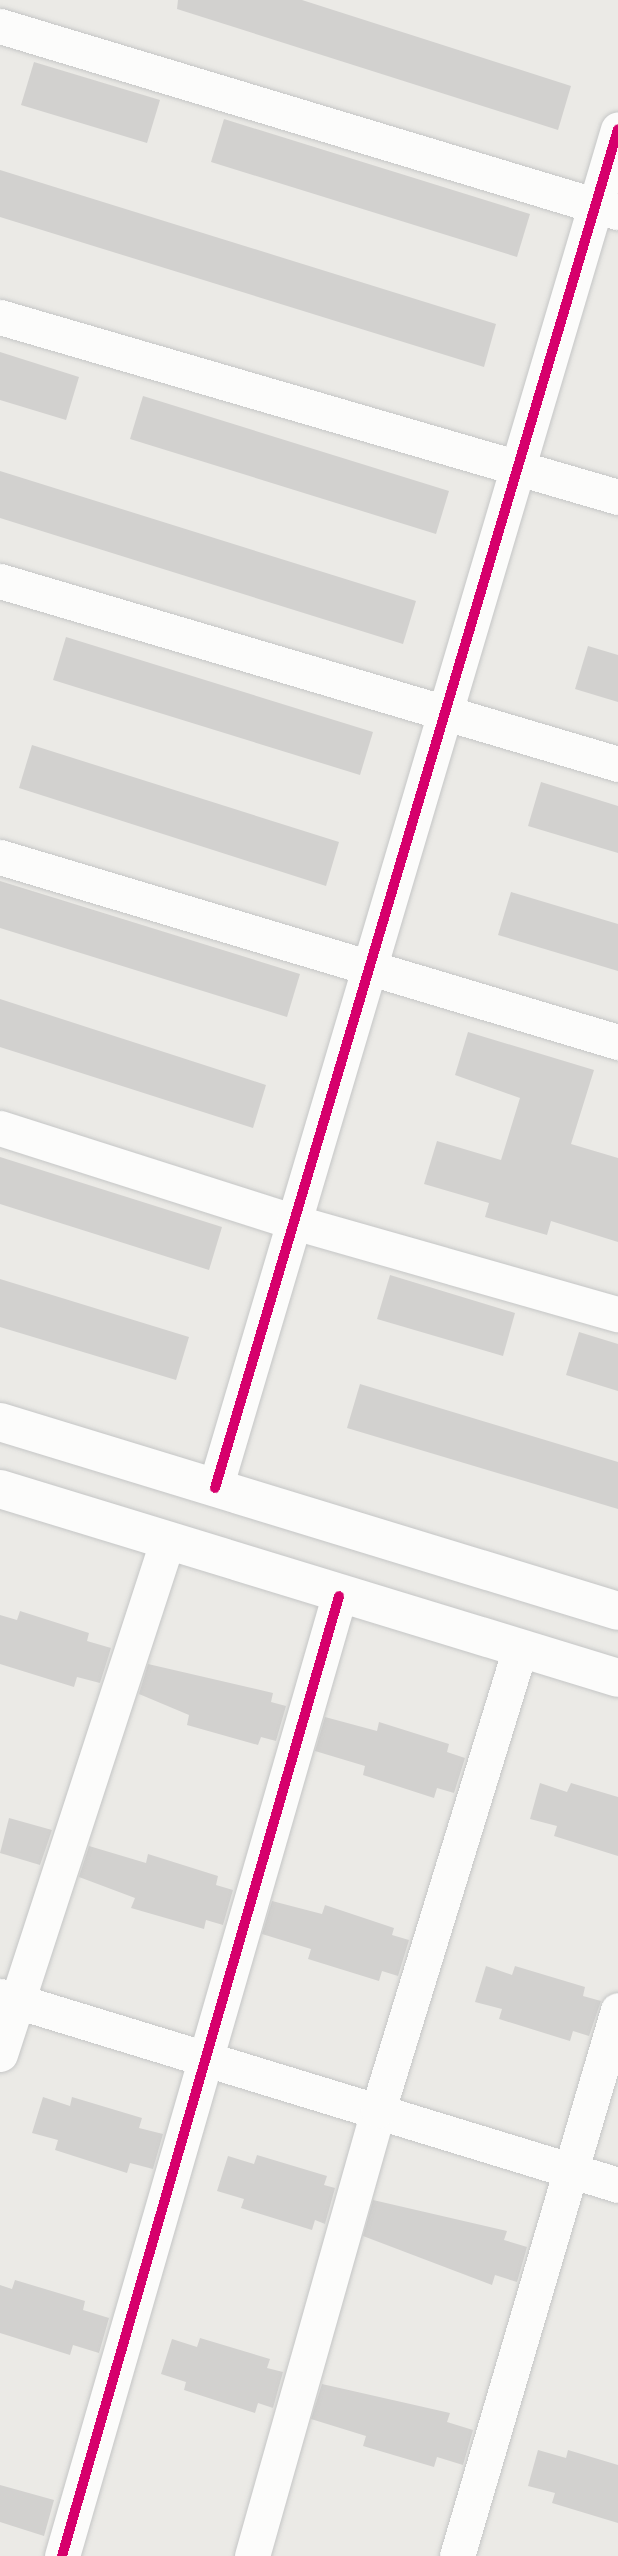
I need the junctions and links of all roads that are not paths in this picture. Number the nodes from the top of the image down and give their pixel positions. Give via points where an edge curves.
1 (0, 26) edge
2 (618, 129) edge
3 (607, 209) edge
4 (0, 317) edge
5 (518, 467) junction
6 (618, 497) edge
7 (0, 581) edge
8 (446, 711) junction
9 (618, 764) edge
10 (0, 857) edge
11 (370, 967) junction
12 (618, 1042) edge
13 (0, 1128) edge
14 (294, 1222) junction
15 (618, 1314) edge
16 (0, 1422) edge
17 (215, 1488) junction
18 (0, 1489) edge
19 (167, 1542) junction
20 (340, 1596) junction
21 (618, 1611) edge
22 (520, 1648) junction
23 (618, 1678) edge
24 (7, 1998) edge
25 (618, 2010) edge
26 (0, 2054) edge
27 (206, 2061) junction
28 (378, 2110) junction
29 (572, 2171) junction
30 (618, 2185) edge
31 (62, 2556) edge
32 (252, 2556) edge
33 (457, 2556) edge

1 - 3 street
2 - 3 street
3 - 5 street
4 - 5 street
5 - 6 street
5 - 8 street
7 - 8 street
8 - 9 street
8 - 11 street
10 - 11 street
11 - 12 street
11 - 14 street
13 - 14 street
14 - 15 street
14 - 17 street
16 - 17 street
17 - 21 street
18 - 19 street
19 - 20 street
19 - 24 street
20 - 22 street
20 - 27 street
22 - 23 street
22 - 28 street
24 - 26 street
24 - 27 street
25 - 29 street
27 - 28 street
27 - 31 street
28 - 29 street
28 - 32 street
29 - 30 street
29 - 33 street

